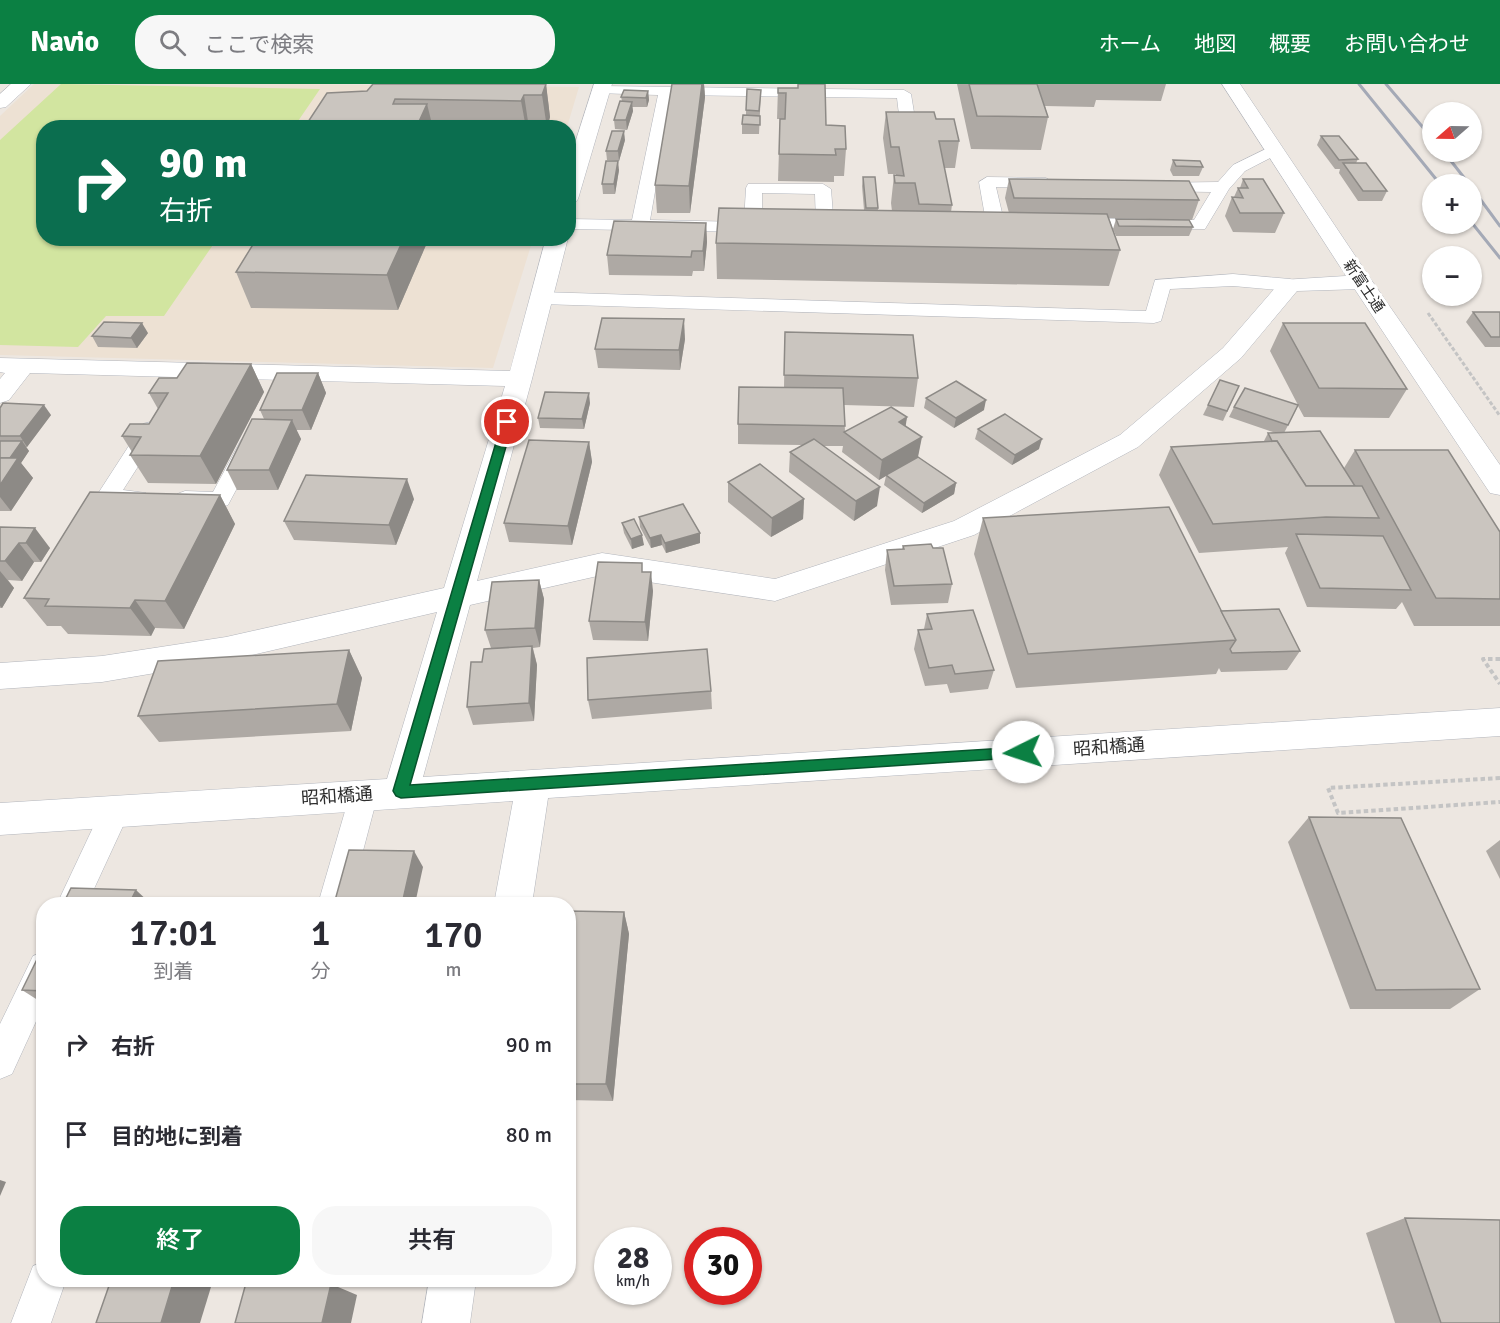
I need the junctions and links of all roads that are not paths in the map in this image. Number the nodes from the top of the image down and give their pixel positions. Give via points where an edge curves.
1 (22, 84) edge
2 (1231, 84) edge
3 (602, 87) edge
4 (776, 88) edge
5 (677, 89) edge
6 (858, 89) edge
7 (0, 104) edge
8 (909, 131) edge
9 (1274, 150) junction
10 (576, 172) edge
11 (1057, 183) edge
12 (1139, 185) edge
13 (1222, 188) junction
14 (576, 224) edge
15 (640, 225) junction
16 (752, 227) junction
17 (773, 227) edge
18 (794, 228) edge
19 (555, 246) edge
20 (1361, 282) junction
21 (1290, 285) junction
22 (541, 298) junction
23 (12, 365) edge
24 (520, 379) junction
25 (0, 395) edge
26 (164, 409) edge
27 (256, 431) edge
28 (1500, 486) edge
29 (458, 596) junction
30 (0, 676) edge
31 (1500, 722) edge
32 (533, 784) junction
33 (401, 791) junction
34 (363, 794) junction
35 (115, 811) junction
36 (0, 819) edge
37 (75, 897) edge
38 (335, 897) edge
39 (514, 897) edge
40 (36, 984) edge
41 (0, 1062) edge
42 (44, 1287) edge
43 (452, 1287) edge
44 (31, 1323) edge
45 (446, 1323) edge

1 - 7 street
2 - 9 street, 新富士通
3 - 5 lane
3 - 10 street
4 - 5 lane
4 - 6 lane
5 - 15 lane
6 - 8 lane via 904,94
9 - 13 lane via 1239,168
9 - 20 street, 新富士通
11 - 13 lane via 987,182 995,222 1199,225
12 - 13 lane
14 - 15 lane
15 - 16 lane
16 - 17 lane
16 - 18 lane via 754,188 823,189 825,228
19 - 22 street
20 - 21 street
20 - 28 street, 新富士通
21 - 22 lane via 1233,280 1162,284 1154,317
21 - 29 street via 1232,353 1129,441 964,528 775,590 602,564
22 - 24 street
23 - 24 street via 183,380
23 - 25 street
24 - 29 street
26 - 27 lane via 107,496 220,500
29 - 30 street via 226,649 102,669
29 - 33 street
31 - 32 street, 昭和橋通
32 - 33 street, 昭和橋通
32 - 39 street
33 - 34 street, 昭和橋通
34 - 35 street, 昭和橋通
34 - 38 lane
35 - 36 street, 昭和橋通
35 - 37 lane
40 - 41 lane
42 - 44 lane
43 - 45 street

